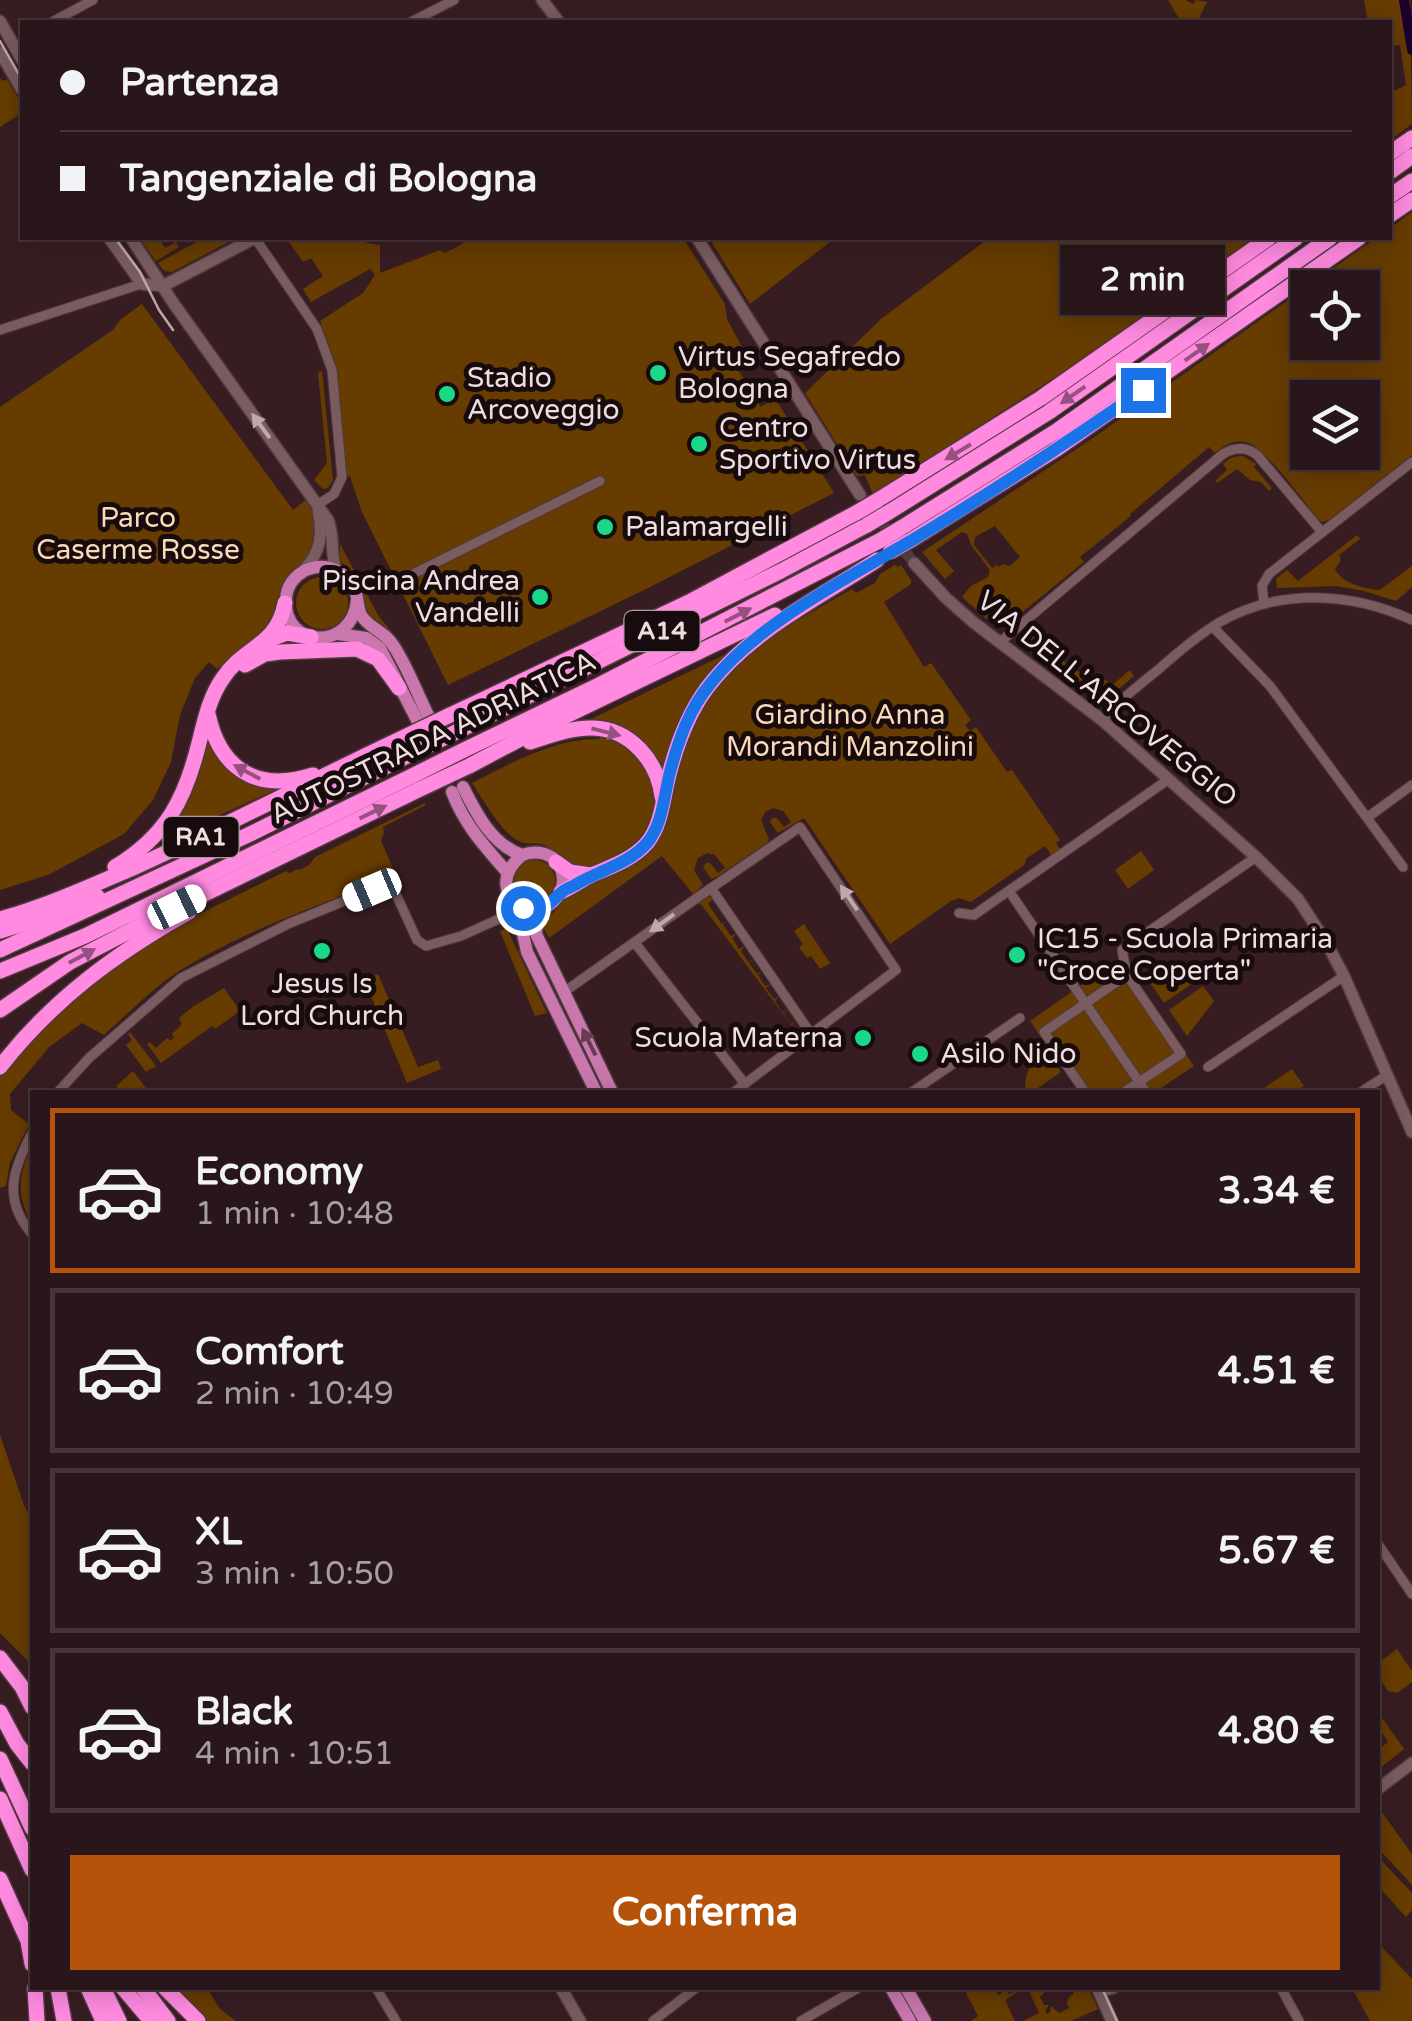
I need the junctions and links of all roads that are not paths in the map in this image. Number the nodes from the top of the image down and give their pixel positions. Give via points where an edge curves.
1 (94, 0) edge
2 (453, 0) edge
3 (56, 20) edge
4 (415, 20) edge
5 (0, 21) edge
6 (18, 41) edge
7 (2, 56) edge
8 (20, 87) edge
9 (110, 240) edge
10 (131, 240) edge
11 (251, 240) edge
12 (256, 240) edge
13 (698, 240) edge
14 (1266, 240) edge
15 (1293, 240) edge
16 (1327, 240) edge
17 (1355, 240) edge
18 (154, 272) junction
19 (142, 284) junction
20 (163, 286) junction
21 (0, 330) edge
22 (1412, 462) edge
23 (600, 482) dead end
24 (860, 495) dead end
25 (317, 505) junction
26 (884, 506) junction
27 (862, 519) junction
28 (1321, 531) junction
29 (906, 534) junction
30 (883, 551) junction
31 (914, 563) tunnel mouth
32 (336, 570) junction
33 (302, 572) junction
34 (387, 587) dead end
35 (357, 600) junction
36 (285, 603) junction
37 (1264, 604) junction
38 (1412, 620) edge
39 (1213, 627) junction
40 (338, 634) junction
41 (312, 637) junction
42 (1000, 643) junction
43 (260, 644) junction
44 (400, 688) junction
45 (210, 702) junction
46 (1102, 720) junction
47 (372, 752) junction
48 (470, 759) junction
49 (1169, 779) junction
50 (415, 783) junction
51 (1412, 785) edge
52 (662, 807) junction
53 (1368, 817) junction
54 (327, 834) junction
55 (248, 835) junction
56 (522, 854) junction
57 (1256, 856) junction
58 (556, 862) junction
59 (1403, 867) dead end
60 (507, 872) junction
61 (591, 875) junction
62 (711, 888) junction
63 (1009, 891) junction
64 (561, 892) junction
65 (546, 907) junction
66 (38, 908) junction
67 (523, 908) junction
68 (958, 914) dead end
69 (0, 919) edge
70 (0, 931) edge
71 (636, 942) junction
72 (0, 950) edge
73 (0, 973) edge
74 (1127, 975) junction
75 (1344, 976) junction
76 (564, 992) junction
77 (1085, 1004) junction
78 (0, 1010) edge
79 (1020, 1018) dead end
80 (811, 1034) junction
81 (0, 1066) edge
82 (1208, 1066) dead end
83 (1387, 1076) junction
84 (1139, 1082) junction
85 (745, 1084) junction
86 (60, 1090) edge
87 (595, 1090) edge
88 (611, 1090) edge
89 (737, 1090) edge
90 (915, 1090) edge
91 (1084, 1090) edge
92 (1127, 1090) edge
93 (1145, 1090) edge
94 (1364, 1090) edge
95 (1412, 1132) edge
96 (30, 1137) edge
97 (30, 1231) edge
98 (1380, 1547) edge
99 (1412, 1594) edge
100 (0, 1658) edge
101 (30, 1703) edge
102 (0, 1712) edge
103 (0, 1759) edge
104 (30, 1761) edge
105 (1412, 1763) edge
106 (1380, 1787) edge
107 (0, 1799) edge
108 (30, 1823) edge
109 (14, 1832) junction
110 (30, 1866) edge
111 (0, 1879) edge
112 (30, 1879) edge
113 (30, 1952) edge
114 (36, 1990) edge
115 (89, 1990) edge
116 (104, 1990) edge
117 (126, 1990) edge
118 (145, 1990) edge
119 (168, 1990) edge
120 (377, 1990) edge
121 (562, 1990) edge
122 (693, 1990) edge
123 (855, 1990) edge
124 (893, 1990) edge
125 (907, 1990) edge
126 (1098, 1990) edge
127 (1282, 1990) edge
128 (59, 1992) edge
129 (37, 2021) edge
130 (45, 2021) edge
131 (64, 2021) edge
132 (103, 2021) edge
133 (119, 2021) edge
134 (151, 2021) edge
135 (168, 2021) edge
136 (198, 2021) edge
137 (396, 2021) edge
138 (580, 2021) edge
139 (653, 2021) edge
140 (801, 2021) edge
141 (910, 2021) edge
142 (925, 2021) edge
143 (1112, 2021) edge
144 (1299, 2021) edge

1 - 3 street
2 - 4 street
5 - 6 street
6 - 7 street
7 - 8 street
9 - 19 street
10 - 18 street
11 - 20 street
12 - 25 street via 317,329 332,370 342,477 334,494
13 - 24 street
14 -> 26 highway
15 -> 26 highway, AUTOSTRADA ADRIATICA / A14 via 1049,412
16 - 29 highway
29 -> 17 highway via 1055,450
18 - 19 street
18 - 20 street
19 - 20 street
19 - 21 street
25 -> 20 street
22 - 28 street
23 - 34 street
25 - 32 street via 331,527
25 - 33 street via 318,551
26 - 27 highway, AUTOSTRADA ADRIATICA / A14, bridge
27 - 47 highway, RA1, bridge
27 - 55 highway, AUTOSTRADA ADRIATICA / A14, bridge via 764,580
28 - 37 street via 1266,578
28 - 42 street via 1258,456 1235,448
29 - 30 highway, bridge
48 -> 30 highway, AUTOSTRADA ADRIATICA / A14 via 773,597
30 - 52 highway via 770,628 718,674 687,721
31 - 42 street, VIA DELL'ARCOVEGGIO
32 - 33 main road
32 - 35 main road
33 - 36 main road
35 - 40 main road via 352,620
35 - 44 main road via 361,615 392,642 423,720
36 - 41 main road via 296,628
36 - 43 highway via 279,625
37 - 38 street via 1342,599
37 - 39 street
39 - 46 street
39 - 53 street via 1270,686
40 - 41 main road
40 - 44 main road via 366,638 380,648
41 - 43 highway via 288,634
42 - 46 street, VIA DELL'ARCOVEGGIO
43 - 45 highway via 231,668
44 - 45 highway via 378,659 346,648 265,654 228,677
47 -> 45 highway via 296,780 266,781 226,758 213,733
45 - 66 highway via 185,790 158,834 112,870
46 - 49 street, VIA DELL'ARCOVEGGIO
47 - 66 highway, RA1 via 202,837
48 - 50 highway, AUTOSTRADA ADRIATICA / A14, bridge
48 -> 52 highway via 574,730 610,730 648,758
49 - 57 street, VIA DELL'ARCOVEGGIO
49 - 63 street
54 -> 50 highway, RA1
50 - 73 highway, AUTOSTRADA ADRIATICA / A14
51 - 53 street
52 - 61 highway via 640,850
53 - 59 street
78 -> 54 highway, RA1 via 70,962
54 - 81 highway via 131,946 60,1000
55 - 70 highway
55 - 72 highway, AUTOSTRADA ADRIATICA / A14
56 - 58 main road via 543,853
56 - 60 main road
56 - 60 main road via 508,849 457,790 461,814
57 - 74 street via 1122,950
57 - 75 street, VIA DELL'ARCOVEGGIO via 1307,911
58 - 61 highway
58 - 64 main road
60 - 67 main road via 508,892
61 - 64 highway
62 -> 71 street
62 - 80 street
80 -> 62 street via 895,965 800,827
63 - 68 street via 974,914
63 - 77 street
64 - 65 main road
65 - 67 main road
65 - 76 main road via 536,934
66 - 69 highway, RA1
67 - 86 street via 423,945 396,892 372,890 181,978
67 - 87 main road via 527,952
71 - 76 street
71 - 85 street
74 - 77 street
74 - 84 street via 1181,1054
75 - 82 street
75 - 83 street, VIA DELL'ARCOVEGGIO
88 -> 76 main road
77 - 84 street
77 - 91 street via 1044,1032
79 - 90 street
80 - 85 street
83 - 94 street
83 - 95 street, VIA DELL'ARCOVEGGIO
84 - 92 street
84 - 93 street
85 - 89 street
96 - 97 street via 13,1187
98 - 99 street
100 - 101 highway
102 - 104 highway
103 - 108 highway
105 - 106 street
107 - 109 highway
109 - 110 highway
109 - 112 highway
111 - 113 highway
114 - 129 highway
114 - 130 highway
115 - 132 highway
116 - 133 highway
117 - 134 highway
118 - 135 highway
119 - 136 highway
120 - 137 street
121 - 138 street
122 - 139 street
123 - 140 street
124 - 141 main road
125 - 142 main road
126 - 143 street
127 - 144 street
128 - 131 highway

